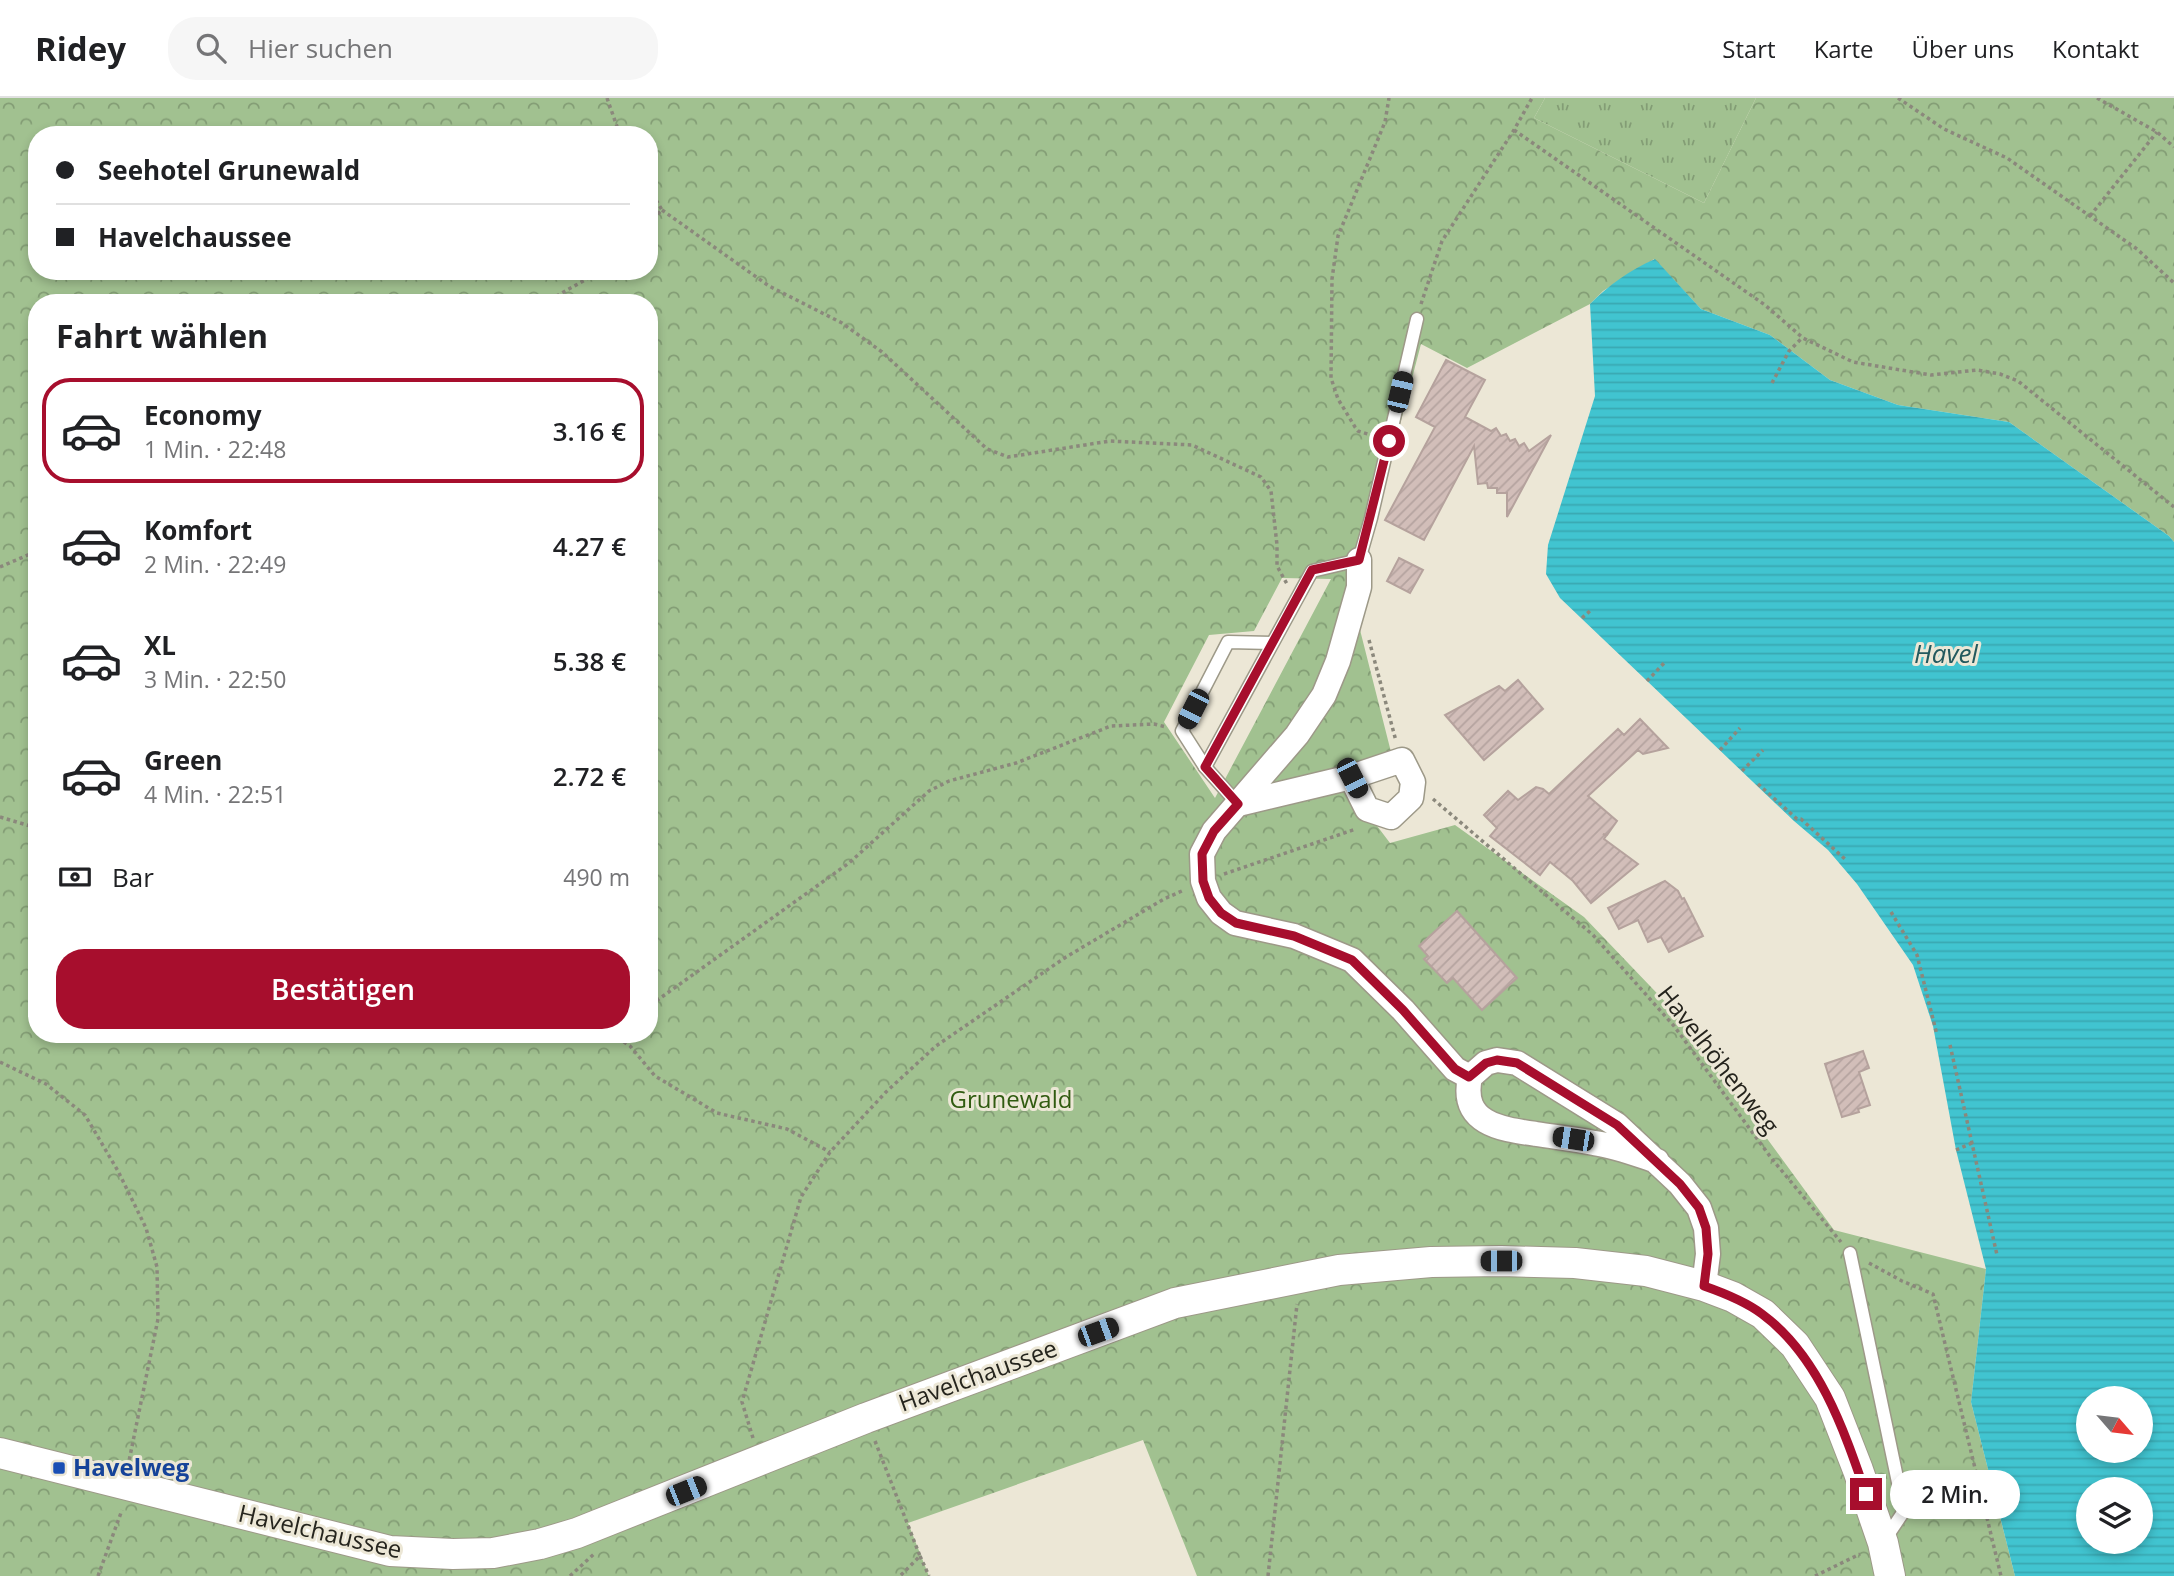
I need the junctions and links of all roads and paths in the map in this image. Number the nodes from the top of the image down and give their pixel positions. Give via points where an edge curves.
1 (607, 98) edge
2 (1389, 98) edge
3 (1532, 98) edge
4 (1898, 98) edge
5 (2097, 98) edge
6 (617, 126) edge
7 (1514, 130) junction
8 (2157, 132) junction
9 (2174, 147) edge
10 (658, 203) edge
11 (662, 210) junction
12 (658, 214) edge
13 (2090, 216) junction
14 (585, 280) edge
15 (2174, 283) edge
16 (560, 294) edge
17 (1417, 319) joint
18 (1803, 338) junction
19 (1772, 383) dead end
20 (1358, 431) dead end
21 (2174, 508) edge
22 (28, 555) edge
23 (1359, 560) junction
24 (0, 567) edge
25 (1299, 595) junction
26 (1591, 611) dead end
27 (1582, 618) dead end
28 (1369, 640) dead end
29 (1272, 643) junction
30 (1666, 661) dead end
31 (1647, 681) dead end
32 (1740, 729) dead end
33 (1182, 731) junction
34 (1720, 750) dead end
35 (1763, 750) dead end
36 (1402, 760) junction
37 (1205, 767) junction
38 (1742, 771) dead end
39 (1352, 778) junction
40 (1413, 782) junction
41 (1758, 784) dead end
42 (1238, 804) junction
43 (0, 817) edge
44 (1391, 817) junction
45 (28, 825) edge
46 (1846, 860) dead end
47 (1203, 881) junction
48 (1891, 912) dead end
49 (658, 999) edge
50 (1937, 1035) dead end
51 (626, 1043) edge
52 (1950, 1045) dead end
53 (0, 1062) edge
54 (1469, 1077) junction
55 (1972, 1143) junction
56 (1956, 1150) dead end
57 (830, 1152) junction
58 (1657, 1161) junction
59 (1850, 1253) junction
60 (1997, 1255) dead end
61 (1300, 1278) junction
62 (1704, 1286) junction
63 (866, 1418) junction
64 (755, 1443) dead end
65 (0, 1453) edge
66 (125, 1486) junction
67 (1883, 1543) junction
68 (920, 1556) junction
69 (98, 1576) edge
70 (900, 1576) edge
71 (929, 1576) edge
72 (1268, 1576) edge
73 (1815, 1576) edge
74 (1890, 1576) edge
75 (2001, 1576) edge

1 - 6 path
2 - 20 path via 1385,122 1338,236 1332,279 1331,378
3 - 7 path
4 - 13 path via 1944,129 2007,158
5 - 8 path
7 - 17 path via 1442,241
7 - 18 path via 1765,305
8 - 9 path
8 - 13 path
10 - 11 path
11 - 12 path
11 - 25 path via 769,286 842,323 882,352 987,449 1008,457 1110,441 1192,445 1261,477 1271,491 1277,566 1283,580
13 - 15 path via 2137,249
14 - 16 path
17 - 23 lane
18 - 19 path via 1789,351
18 - 21 path via 1853,362 1931,375 1977,370 2018,382
22 - 24 path
23 - 25 lane via 1312,570
23 - 42 street via 1359,587 1324,695 1297,735
25 - 29 lane
26 - 27 path
28 - 36 path
29 - 33 lane via 1228,642
29 - 37 lane
30 - 31 path
32 - 34 path
33 - 37 lane
33 - 49 path via 1154,724 1111,726 929,791 849,863
35 - 38 path
36 - 39 street
36 - 40 street
37 - 42 lane
39 - 42 street
39 - 44 street via 1367,808
40 - 44 street via 1411,798
40 - 59 path, Havelhöhenweg via 1593,934 1674,1026 1772,1159
41 - 46 path
42 - 47 street via 1214,831 1202,854
43 - 45 path
44 - 47 path
47 - 54 street via 1209,898 1236,923 1294,936 1352,960 1455,1069
47 - 57 path via 1066,957 936,1046
48 - 50 path via 1917,955
51 - 57 path via 654,1076 717,1113 787,1129
52 - 55 path
53 - 66 path via 46,1084 85,1115 146,1228 157,1267 158,1319
54 - 58 street via 1486,1063 1517,1063 1617,1125
54 - 58 street via 1470,1104 1497,1128 1598,1143
55 - 56 path
55 - 60 path
57 - 64 path via 801,1197 742,1402
58 - 62 street via 1699,1208 1708,1254
59 - 67 lane via 1904,1511
59 - 75 path, Havelhöhenweg via 1933,1294
61 - 62 street, Havelchaussee via 1431,1262 1501,1261 1575,1263 1646,1272
61 - 63 street, Havelchaussee via 1175,1303
61 - 72 path
62 - 67 street, Havelchaussee via 1763,1314 1795,1345 1830,1398
63 - 66 street, Havelchaussee via 588,1528 493,1553 390,1551
63 - 68 path
65 - 66 street, Havelchaussee
66 - 69 path
67 - 73 path
67 - 74 street, Havelchaussee
68 - 70 path
68 - 71 path

